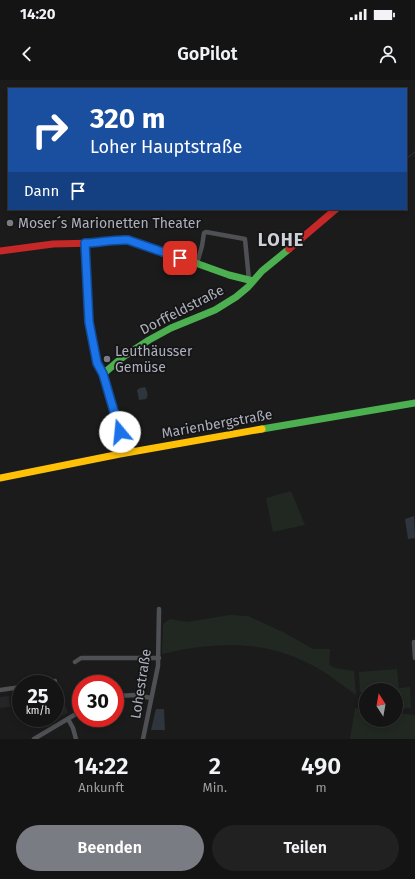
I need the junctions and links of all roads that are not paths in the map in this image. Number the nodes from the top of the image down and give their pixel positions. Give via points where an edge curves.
1 (335, 210) edge
2 (85, 243) junction
3 (2, 251) edge
4 (197, 263) junction
5 (251, 280) junction
6 (103, 374) junction
7 (415, 403) edge
8 (126, 453) junction
9 (0, 478) edge
10 (159, 609) dead end
11 (414, 642) dead end
12 (158, 658) junction
13 (415, 658) edge
14 (75, 662) dead end
15 (12, 688) edge
16 (0, 690) edge
17 (124, 696) edge
18 (151, 698) junction
19 (72, 717) edge
20 (68, 719) junction
21 (34, 739) edge
22 (76, 739) edge
23 (143, 739) edge

1 - 5 street, Dorffeldstraße
2 - 3 street via 52,244
2 - 4 street via 128,240
2 - 6 street via 88,314 97,363
4 - 5 street
4 - 5 street via 206,232 245,239
5 - 6 street, Dorffeldstraße via 236,297 222,306 149,340
6 - 8 street
7 - 8 street, Marienbergstraße
8 - 9 street, Marienbergstraße
10 - 12 street, Lohestraße
11 - 13 street
12 - 14 street via 81,658
12 - 18 street, Lohestraße
15 - 16 street
17 - 18 street
18 - 23 street, Lohestraße
19 - 20 street
20 - 21 street
20 - 22 street

